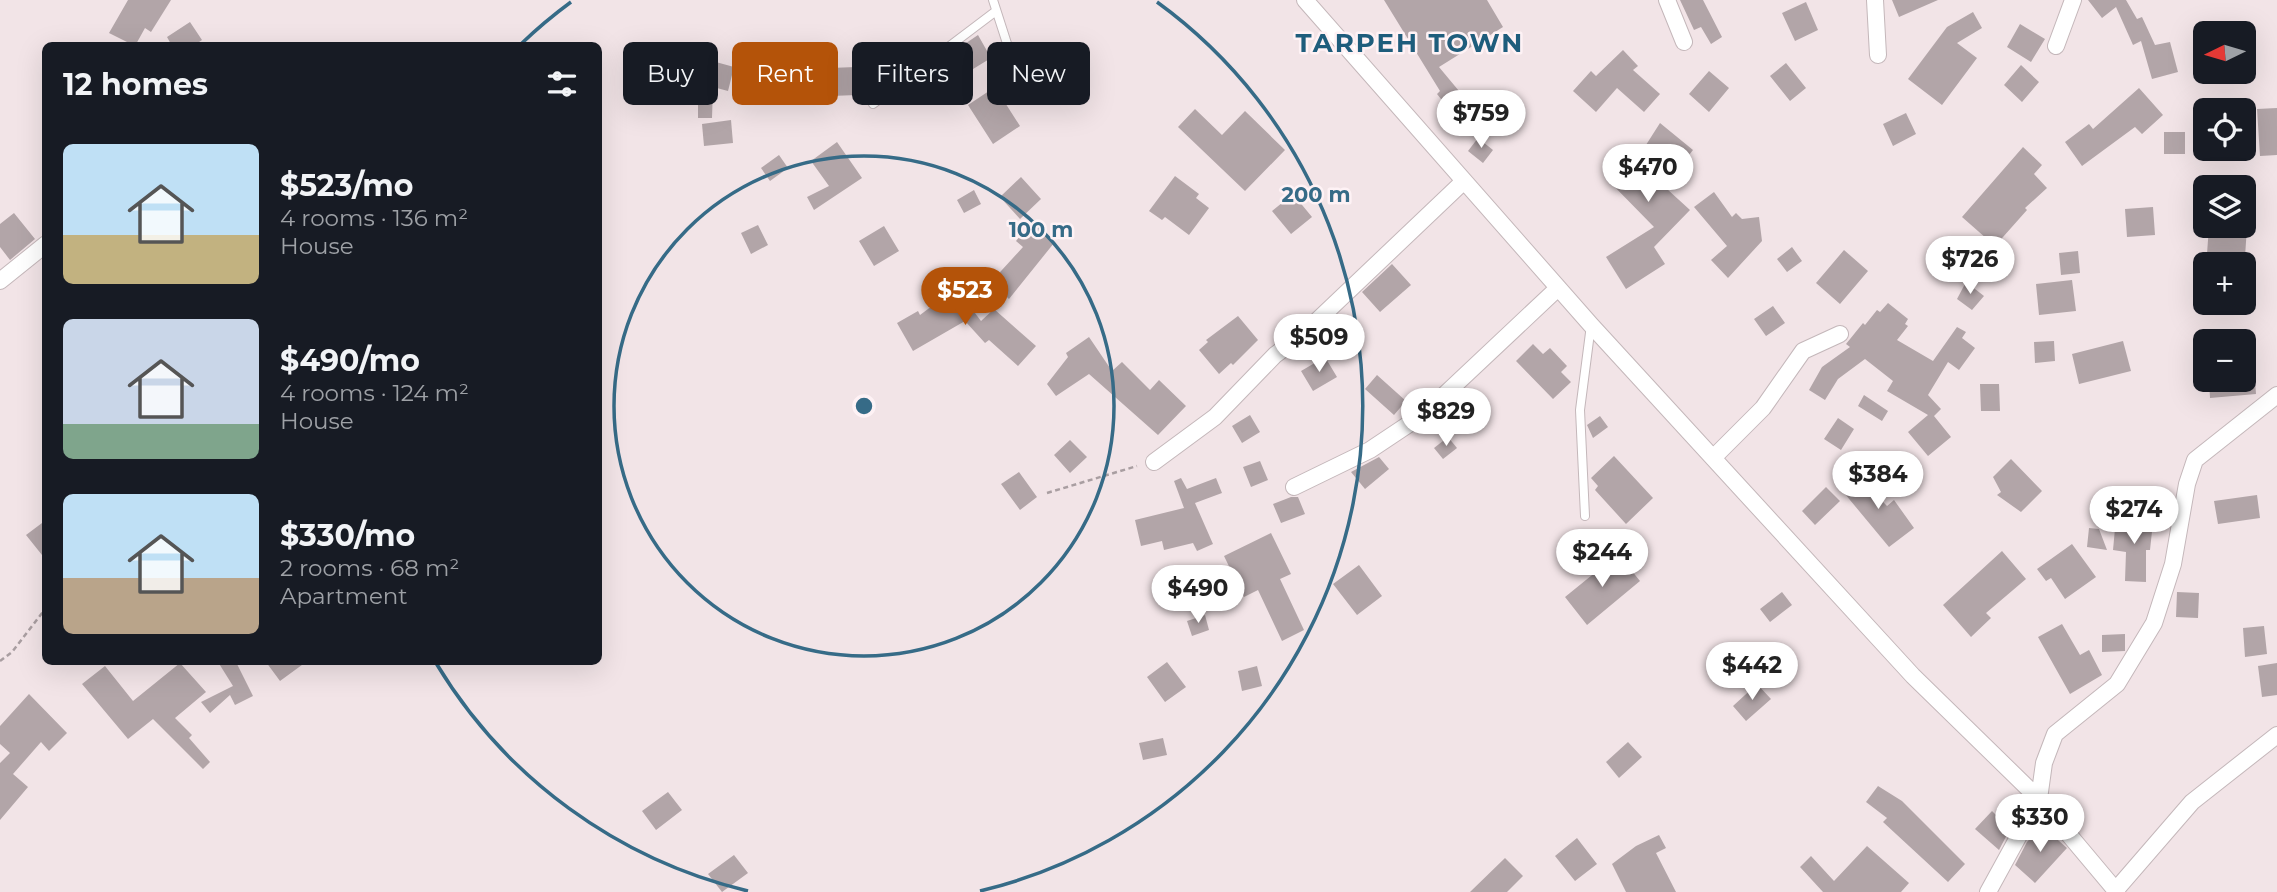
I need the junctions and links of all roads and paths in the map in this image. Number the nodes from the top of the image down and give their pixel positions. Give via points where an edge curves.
1 (993, 0) edge
2 (1305, 0) edge
3 (1667, 0) edge
4 (1875, 0) edge
5 (2073, 0) edge
6 (996, 11) junction
7 (955, 42) edge
8 (1006, 42) edge
9 (1684, 42) dead end
10 (2056, 46) dead end
11 (1878, 55) dead end
12 (1464, 181) junction
13 (42, 247) edge
14 (0, 281) edge
15 (1558, 288) junction
16 (1591, 325) junction
17 (1840, 334) dead end
18 (2277, 395) edge
19 (1713, 458) junction
20 (1154, 462) joint
21 (1294, 487) dead end
22 (1047, 493) dead end
23 (1585, 516) dead end
24 (42, 613) edge
25 (0, 661) edge
26 (2277, 735) edge
27 (2039, 799) junction
28 (2116, 891) edge
29 (1988, 892) edge

1 - 6 lane
2 - 12 street
3 - 9 street
4 - 11 street
5 - 10 street
6 - 7 lane
6 - 8 lane
12 - 15 street
12 - 20 street via 1302,335 1275,355 1215,417
13 - 14 street
15 - 16 street
15 - 21 street via 1424,414 1370,450
16 - 19 street
16 - 23 lane via 1580,410
17 - 19 street via 1804,351 1763,408
18 - 27 street via 2195,460 2173,564 2154,623 2117,684 2055,734 2044,763
19 - 27 street via 1913,676
20 - 22 path
24 - 25 path
26 - 28 street via 2192,802
27 - 28 street
27 - 29 street

